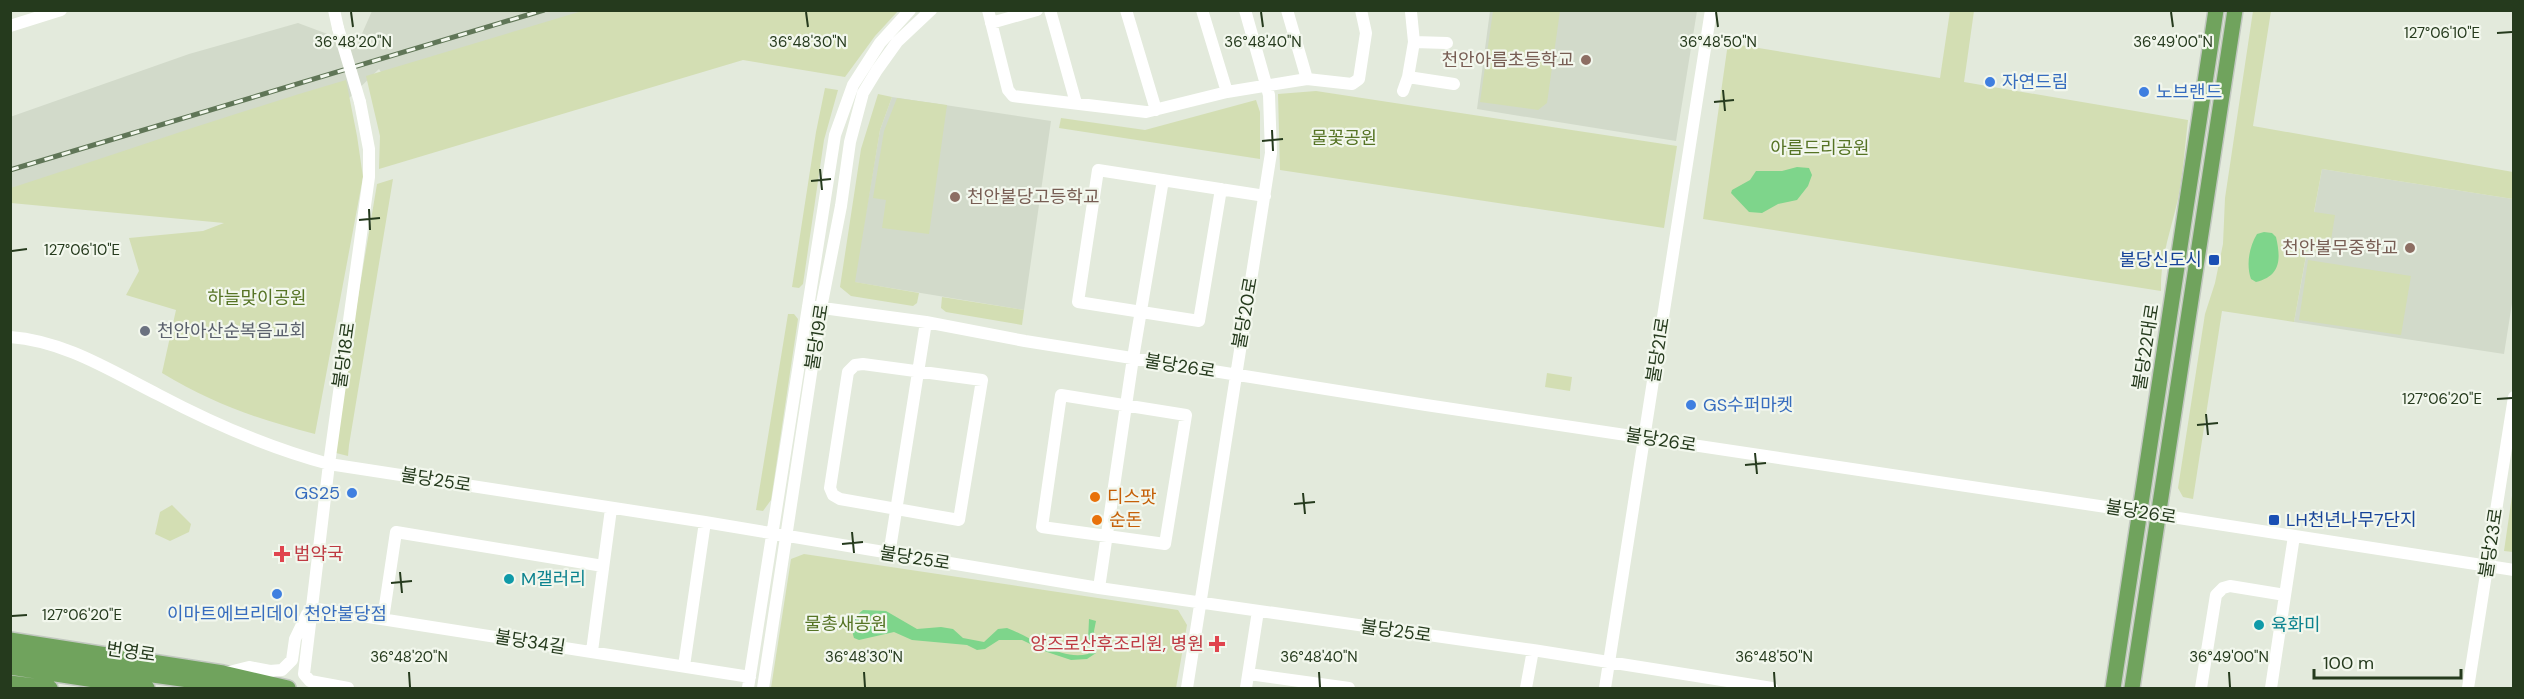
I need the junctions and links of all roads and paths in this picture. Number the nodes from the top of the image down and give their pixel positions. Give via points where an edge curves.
1 (61, 10) edge
2 (334, 10) edge
3 (910, 10) edge
4 (931, 10) edge
5 (988, 10) edge
6 (1037, 10) edge
7 (1050, 10) edge
8 (1126, 10) edge
9 (1202, 10) edge
10 (1245, 10) edge
11 (1287, 10) edge
12 (1361, 10) edge
13 (1711, 10) edge
14 (2216, 10) edge
15 (2235, 10) edge
16 (1412, 11) edge
17 (991, 23) junction
18 (10, 26) edge
19 (1414, 42) junction
20 (1447, 43) dead end
21 (1408, 77) junction
22 (1307, 79) junction
23 (1454, 84) dead end
24 (1267, 85) junction
25 (1403, 91) dead end
26 (1227, 92) junction
27 (1076, 103) junction
28 (1156, 110) junction
29 (1163, 180) junction
30 (1221, 189) junction
31 (1265, 196) junction
32 (815, 307) junction
33 (1141, 312) junction
34 (926, 322) junction
35 (10, 337) edge
36 (1133, 358) junction
37 (918, 371) junction
38 (1235, 375) junction
39 (2514, 398) edge
40 (1125, 404) junction
41 (1645, 437) junction
42 (329, 464) junction
43 (611, 509) junction
44 (895, 509) junction
45 (2140, 512) junction
46 (2159, 514) junction
47 (705, 522) junction
48 (772, 535) junction
49 (1107, 536) junction
50 (2294, 536) junction
51 (787, 537) junction
52 (889, 555) junction
53 (603, 566) junction
54 (2488, 566) junction
55 (2514, 570) edge
56 (1099, 588) junction
57 (2285, 595) junction
58 (1201, 602) junction
59 (311, 608) junction
60 (1257, 611) junction
61 (383, 619) junction
62 (10, 640) edge
63 (1533, 650) junction
64 (592, 651) junction
65 (10, 655) edge
66 (1609, 662) junction
67 (684, 666) junction
68 (10, 667) edge
69 (223, 673) junction
70 (1249, 674) junction
71 (10, 683) edge
72 (749, 683) edge
73 (1744, 686) edge
74 (2112, 687) edge
75 (2133, 687) edge
76 (50, 688) edge
77 (147, 688) edge
78 (246, 688) edge
79 (283, 688) edge
80 (288, 688) edge
81 (348, 688) edge
82 (763, 688) edge
83 (1187, 688) edge
84 (1246, 688) edge
85 (1349, 688) edge
86 (1526, 688) edge
87 (1605, 688) edge
88 (1772, 688) edge
89 (2201, 688) edge
90 (2271, 688) edge
91 (2468, 688) edge

1 - 18 street
2 - 42 street, 불당18로, bridge via 360,102 369,149 369,177
3 - 32 street, 불당19로 via 880,43 853,85 835,135
4 - 32 street, 불당19로 via 897,42 863,93 850,142 841,206
5 - 17 street
6 - 17 street
7 - 27 street
8 - 28 street
9 - 26 street
10 - 24 street, 불당20로
11 - 22 street
12 - 22 street via 1365,33 1359,79 1352,84
13 - 41 street, 불당21로
14 - 45 main road, 불당22대로
15 - 46 main road, 불당22대로
16 - 19 street
17 - 27 street via 1008,90 1013,96
19 - 20 street
19 - 21 street
21 - 23 street
21 - 25 street
22 - 24 street
24 - 26 street
24 - 31 street, 불당20로 via 1271,153
26 - 28 street
27 - 28 street
29 - 30 street
29 - 33 street
29 - 33 street via 1098,170 1078,302
30 - 31 street
30 - 33 street via 1199,321
31 - 38 street, 불당20로
32 - 34 street, 불당26로
32 - 48 street, 불당19로
32 - 51 street, 불당19로
33 - 36 street
34 - 36 street, 불당26로
34 - 37 street
35 - 42 street, 불당25로 via 76,353 246,437
36 - 38 street, 불당26로
36 - 40 street
37 - 44 street
37 - 44 street via 863,364 848,372 830,488 840,499
37 - 44 street via 982,380 959,520
38 - 41 street, 불당26로
38 - 58 street, 불당20로
39 - 54 street, 불당23로
40 - 49 street
40 - 49 street via 1185,415 1165,544
40 - 49 street via 1061,395 1042,527
41 - 45 street, 불당26로
41 - 66 street, 불당21로
42 - 43 street, 불당25로
42 - 59 street, 불당18로
43 - 47 street, 불당25로
43 - 53 street
44 - 52 street
45 - 46 street, 불당26로
45 - 74 main road, 불당22대로
46 - 50 street, 불당26로
46 - 75 main road, 불당22대로
47 - 48 street, 불당25로
47 - 67 street
48 - 51 street, 불당25로
48 - 72 street, 불당19로
49 - 56 street
50 - 54 street, 불당26로
50 - 57 street
51 - 52 street, 불당25로
51 - 82 street, 불당19로
52 - 56 street, 불당25로
53 - 61 street via 396,532
53 - 64 street
54 - 55 street, 불당26로
54 - 91 street, 불당23로
56 - 58 street, 불당25로
57 - 89 street via 2230,586 2216,595
57 - 90 street
58 - 60 street, 불당25로
58 - 83 street, 불당20로
59 - 61 street, 불당34길
59 - 69 street via 295,639 292,660 282,670 249,667
59 - 81 street, 불당18로 via 304,674 310,681
60 - 63 street, 불당25로
60 - 70 street
61 - 64 street, 불당34길
62 - 69 main road
63 - 66 street, 불당25로
63 - 86 street
64 - 67 street, 불당34길
65 - 78 main road, 번영로
66 - 73 street, 불당25로
66 - 87 street, 불당21로
67 - 72 street, 불당34길
68 - 77 main road, 번영로
69 - 80 main road
70 - 84 street
70 - 85 street
71 - 76 main road
73 - 88 street, 불당25로
79 - 80 main road

